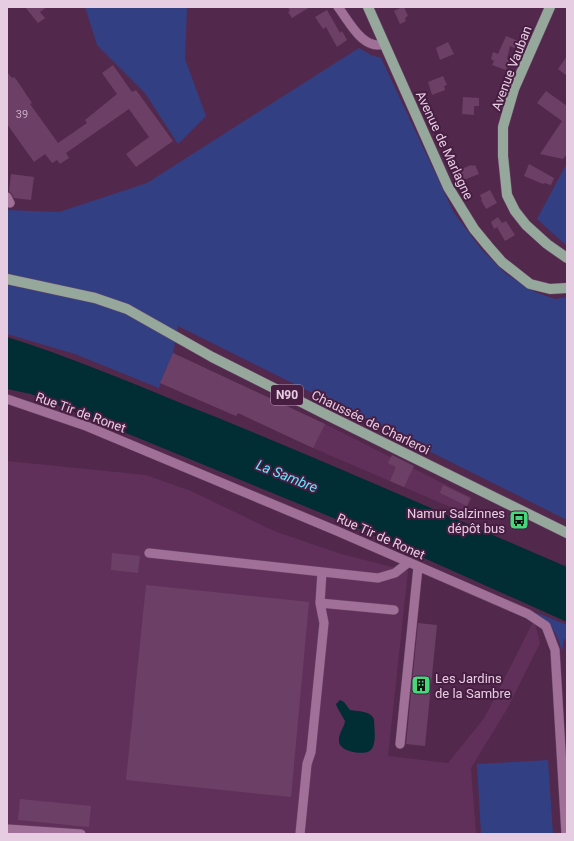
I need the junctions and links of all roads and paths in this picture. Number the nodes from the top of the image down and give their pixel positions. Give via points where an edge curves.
1 (338, 7) edge
2 (368, 7) edge
3 (550, 7) edge
4 (384, 44) junction
5 (567, 258) edge
6 (7, 280) edge
7 (567, 288) edge
8 (7, 399) edge
9 (567, 533) edge
10 (149, 553) dead end
11 (409, 562) junction
12 (418, 567) junction
13 (322, 572) junction
14 (320, 603) junction
15 (394, 610) dead end
16 (400, 744) dead end
17 (7, 829) edge
18 (81, 834) edge
19 (300, 834) edge
20 (566, 834) edge

1 - 4 street via 362,38 373,45
2 - 4 main road, Avenue de Marlagne
3 - 5 main road, Avenue Vauban via 514,89 503,127 502,156 507,195 515,211 547,244
4 - 7 main road, Avenue de Marlagne via 448,187 474,229 502,262 530,284 550,289
6 - 9 main road, Chaussée de Charleroi / N90 via 95,298 127,309 212,357
8 - 11 street, Rue Tir de Ronet via 86,426
10 - 13 street
11 - 12 street, Rue Tir de Ronet
11 - 13 street via 395,573 378,578
12 - 16 street
12 - 20 street, Rue Tir de Ronet via 528,614 546,626 555,650
13 - 14 street
14 - 15 street
14 - 19 street via 324,623
17 - 18 street

